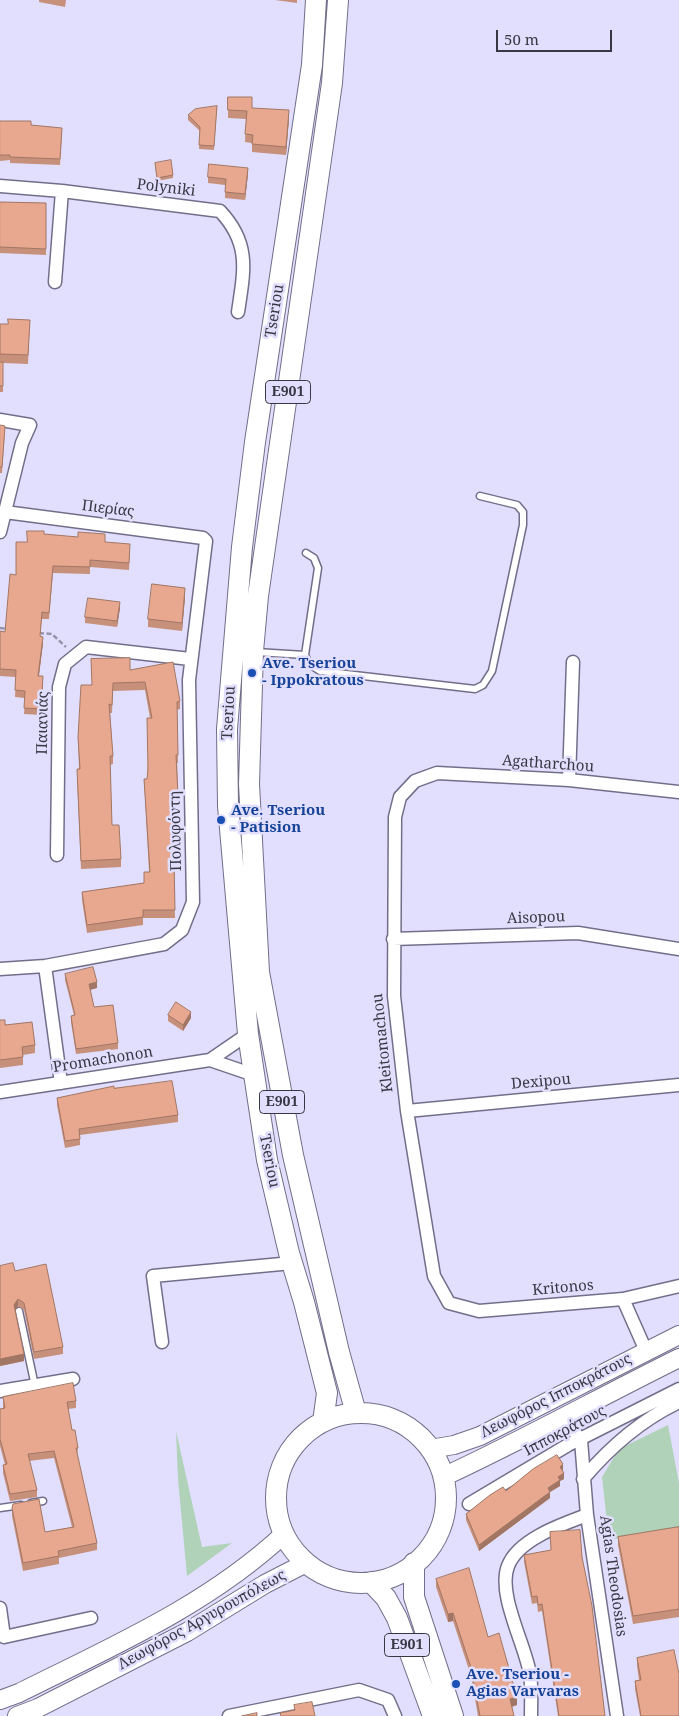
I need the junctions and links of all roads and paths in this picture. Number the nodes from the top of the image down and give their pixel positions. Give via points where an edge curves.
1 (316, 0) edge
2 (338, 0) edge
3 (0, 186) edge
4 (62, 190) junction
5 (55, 282) dead end
6 (238, 312) dead end
7 (0, 420) edge
8 (480, 496) dead end
9 (5, 512) junction
10 (0, 532) edge
11 (206, 541) joint
12 (306, 552) dead end
13 (0, 628) edge
14 (17, 630) edge
15 (34, 632) edge
16 (253, 651) junction
17 (305, 655) junction
18 (76, 656) junction
19 (190, 659) junction
20 (573, 662) dead end
21 (568, 780) junction
22 (415, 781) joint
23 (679, 792) edge
24 (57, 855) dead end
25 (393, 940) junction
26 (679, 949) edge
27 (45, 966) junction
28 (0, 969) edge
29 (248, 1034) junction
30 (210, 1060) junction
31 (254, 1075) junction
32 (61, 1083) junction
33 (679, 1085) edge
34 (0, 1092) edge
35 (406, 1111) junction
36 (292, 1263) junction
37 (679, 1286) edge
38 (623, 1299) junction
39 (449, 1303) joint
40 (20, 1311) edge
41 (679, 1335) edge
42 (162, 1342) dead end
43 (646, 1351) junction
44 (679, 1358) edge
45 (73, 1379) dead end
46 (35, 1386) junction
47 (679, 1389) edge
48 (0, 1392) edge
49 (679, 1402) edge
50 (356, 1413) junction
51 (562, 1417) junction
52 (323, 1422) junction
53 (581, 1440) junction
54 (430, 1448) junction
55 (444, 1477) junction
56 (583, 1479) junction
57 (43, 1501) dead end
58 (469, 1504) dead end
59 (0, 1508) edge
60 (587, 1515) junction
61 (284, 1534) junction
62 (306, 1563) junction
63 (414, 1563) junction
64 (370, 1582) junction
65 (0, 1608) edge
66 (91, 1618) dead end
67 (0, 1700) edge
68 (451, 1709) edge
69 (17, 1716) edge
70 (229, 1716) edge
71 (395, 1716) edge
72 (433, 1716) edge
73 (531, 1716) edge
74 (617, 1716) edge

1 - 29 main road, Tseriou / E901 via 312,65 242,547 229,710 228,806
2 - 16 main road, Tseriou / E901 via 332,83 258,596
3 - 4 street, Polyniki
4 - 5 street
4 - 6 street, Polyniki via 220,211 232,224 241,242 243,263
7 - 9 street via 30,424 22,442
8 - 17 lane via 517,505 523,512 524,524 492,671 483,685 475,688 320,671 309,664
9 - 10 street
9 - 11 street, Πιερίας via 204,538
11 - 19 street, Πολυφόντη
12 - 17 lane via 314,558 318,568
13 - 14 path
15 - 18 path via 52,634
16 - 17 lane
16 - 50 main road, Tseriou / E901 via 249,784 259,972 293,1156
18 - 19 street via 86,647
18 - 24 street, Παιανιάς via 66,664 59,687
19 - 27 street, Πολυφόντη via 193,902 182,930 164,944
20 - 21 street
21 - 22 street, Agatharchou via 437,773
21 - 23 street, Agatharchou
22 - 25 street, Kleitomachou via 400,797 395,817
25 - 26 street, Aisopou via 578,933
25 - 35 street, Kleitomachou via 394,996
27 - 28 street, Πολυφόντη
27 - 32 street
29 - 30 street, Promachonon
29 - 31 main road, Tseriou / E901
30 - 31 street, Promachonon
30 - 32 street, Promachonon
31 - 36 main road, Tseriou / E901 via 267,1160
32 - 34 street, Promachonon
33 - 35 street, Dexipou
35 - 39 street, Kleitomachou via 434,1276
36 - 42 street via 153,1276
36 - 52 main road, Tseriou / E901 via 327,1393
37 - 38 street, Kritonos
38 - 39 street, Kritonos via 479,1311
38 - 43 street
40 - 46 lane
41 - 43 main road, Λεωφόρος Ιπποκράτους
43 - 54 main road, Λεωφόρος Ιπποκράτους via 480,1436 454,1445
44 - 51 main road, Λεωφόρος Ιπποκράτους
45 - 46 street
46 - 48 street
47 - 53 street, Ιπποκράτους
49 - 56 street via 659,1411 620,1439
50 - 52 main road
50 - 54 main road via 384,1416 402,1424
51 - 53 street
51 - 55 main road, Λεωφόρος Ιπποκράτους
52 - 61 main road via 301,1437 287,1454 278,1475 275,1496
53 - 56 street, Agias Theodosias
53 - 58 street, Ιπποκράτους
54 - 55 main road
55 - 63 main road via 446,1500 442,1522 432,1543
56 - 60 street, Agias Theodosias
57 - 59 lane
60 - 73 street via 545,1531 518,1552 508,1565 505,1579 507,1595 530,1675
60 - 74 street, Agias Theodosias
61 - 62 main road
61 - 67 main road, Λεωφόρος Αργυρουπόλεως via 255,1561 150,1628 20,1694
62 - 64 main road via 325,1575 348,1582
62 - 69 main road, Λεωφόρος Αργυρουπόλεως via 187,1632
63 - 64 main road via 398,1574
63 - 68 main road via 414,1597
64 - 72 main road, E901 via 386,1598 397,1618
65 - 66 street via 4,1637
70 - 71 street via 359,1690 388,1700

